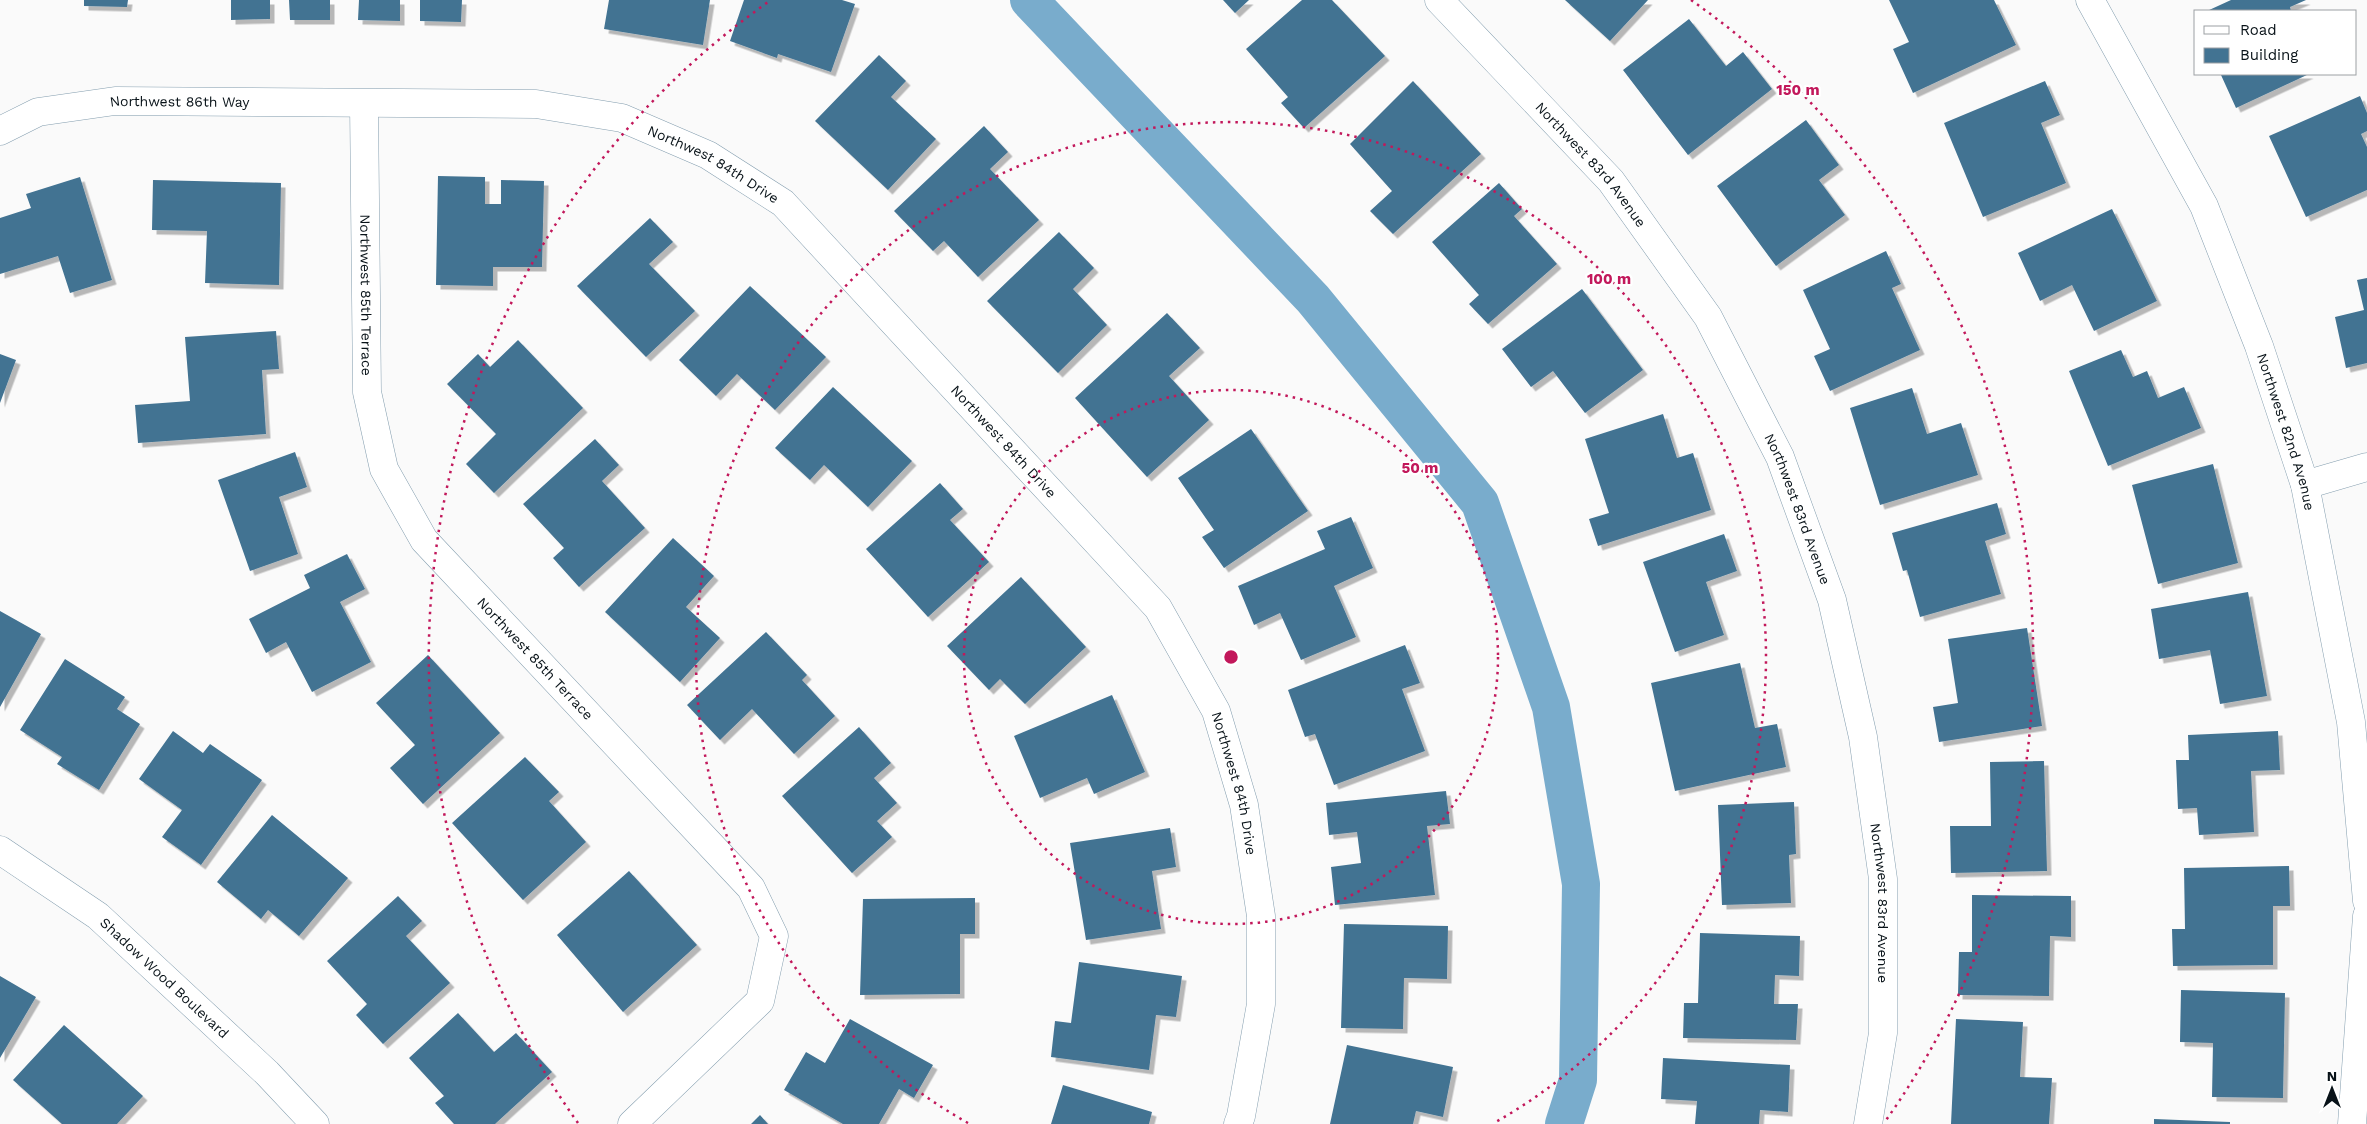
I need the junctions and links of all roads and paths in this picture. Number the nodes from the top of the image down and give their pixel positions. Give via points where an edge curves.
1 (1440, 0) edge
2 (2090, 0) edge
3 (364, 104) junction
4 (0, 131) edge
5 (2367, 467) edge
6 (2304, 485) junction
7 (0, 850) edge
8 (2367, 901) edge
9 (2367, 916) edge
10 (314, 1124) edge
11 (632, 1124) edge
12 (1238, 1124) edge
13 (1868, 1124) edge
14 (2352, 1124) edge

1 - 13 street, Northwest 83rd Avenue via 1611,181 1708,317 1780,457 1832,600 1863,737 1882,869 1883,1033
2 - 6 street, Northwest 82nd Avenue via 2204,206 2259,346
3 - 4 street, Northwest 86th Way via 115,101 38,112
3 - 11 street, Northwest 85th Terrace via 367,392 384,469 424,540 752,888 774,936 760,1002
3 - 12 street, Northwest 84th Drive via 536,104 622,118 708,155 783,203 1158,608 1216,711 1246,814 1261,916 1261,1004
5 - 6 street
6 - 8 street, Northwest 82nd Avenue via 2350,722
7 - 10 street, Shadow Wood Boulevard via 98,916 267,1073
9 - 14 street

